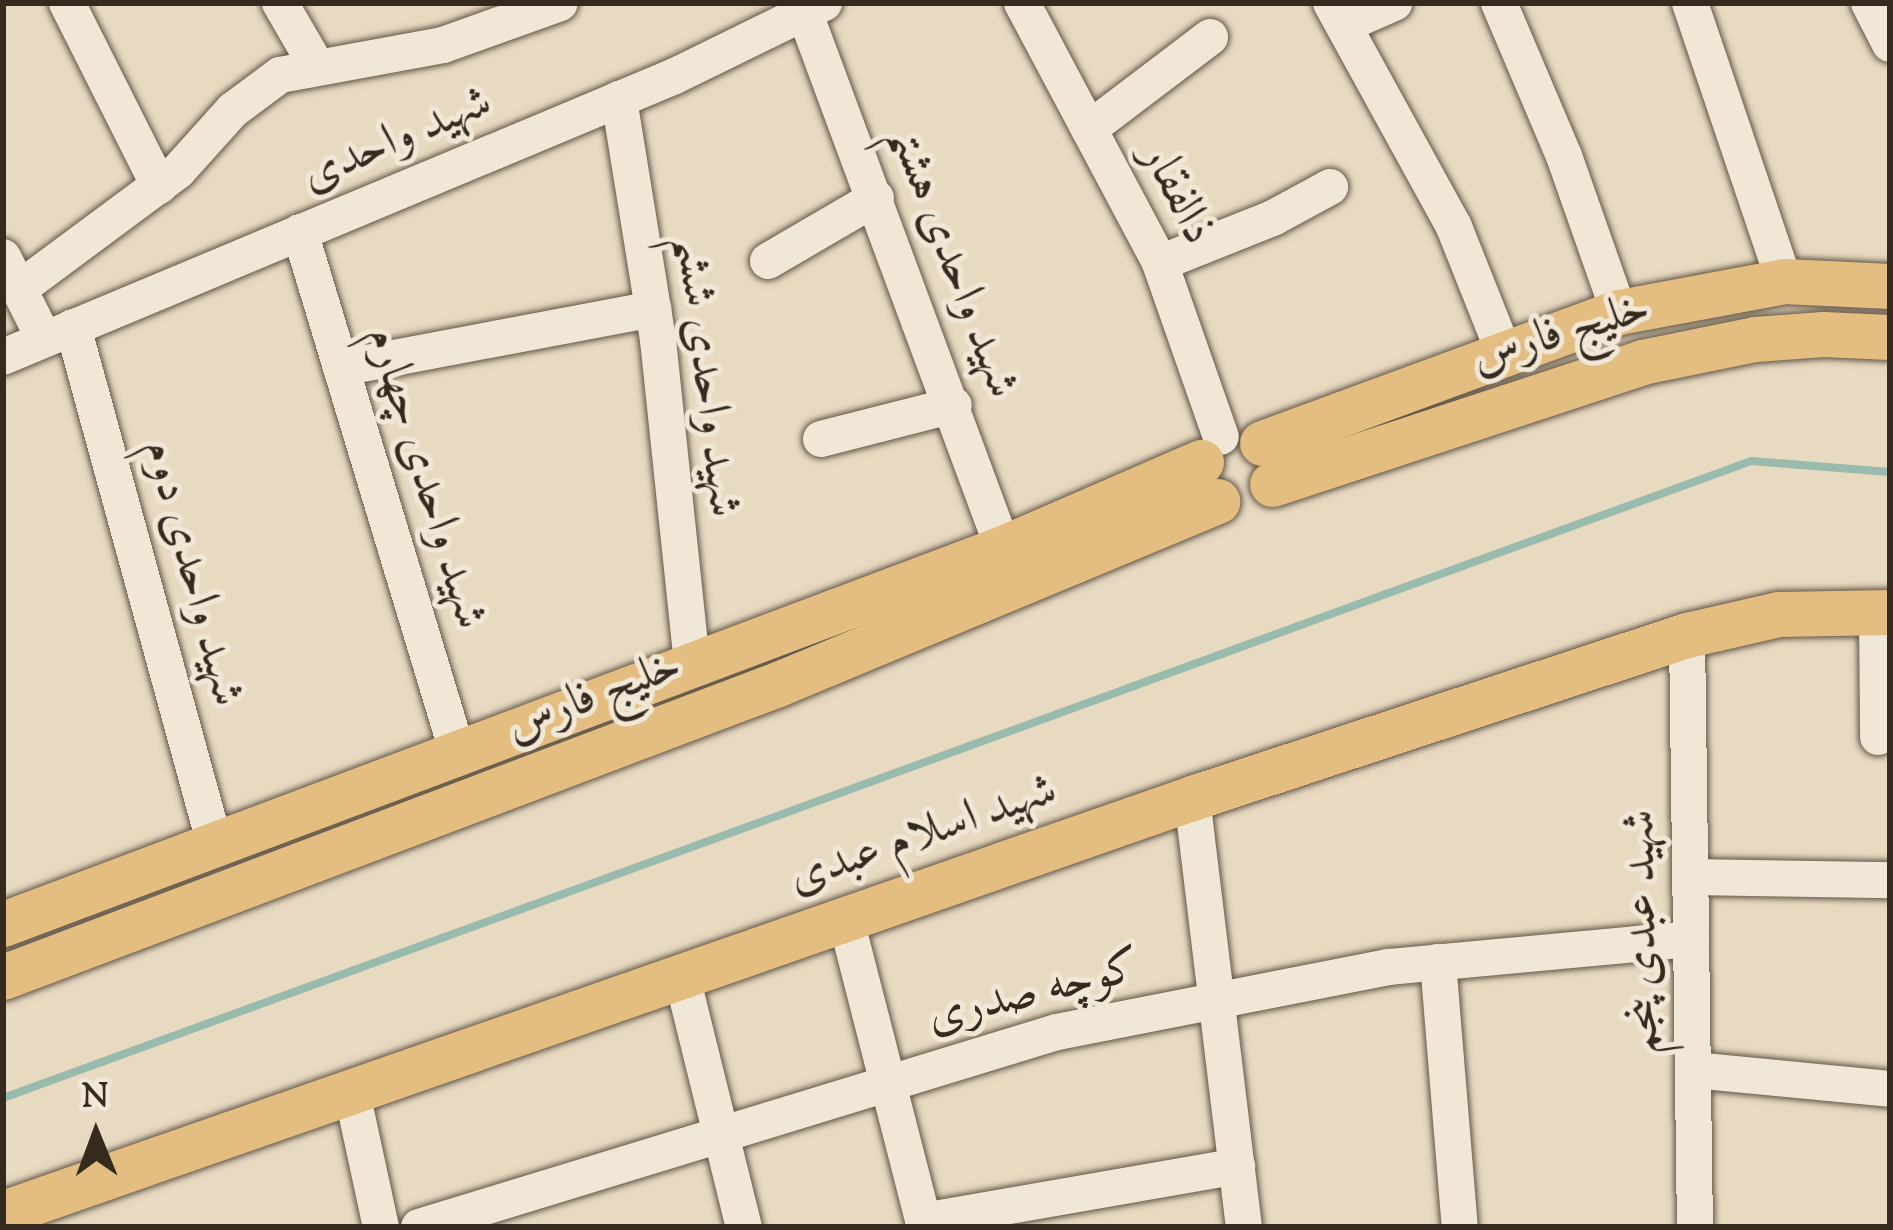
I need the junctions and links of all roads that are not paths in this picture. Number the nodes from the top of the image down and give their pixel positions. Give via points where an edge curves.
1 (67, 3) edge
2 (280, 3) edge
3 (560, 3) edge
4 (1022, 3) edge
5 (1394, 3) edge
6 (1499, 3) edge
7 (1690, 3) edge
8 (810, 6) edge
9 (495, 12) edge
10 (1337, 14) edge
11 (1210, 37) dead end
12 (316, 65) junction
13 (619, 99) junction
14 (1089, 130) junction
15 (159, 185) junction
16 (1330, 187) dead end
17 (876, 198) junction
18 (300, 232) junction
19 (768, 261) dead end
20 (1160, 262) junction
21 (11, 273) edge
22 (1784, 281) junction
23 (1890, 286) edge
24 (653, 309) junction
25 (1619, 312) junction
26 (58, 333) junction
27 (1890, 338) edge
28 (1505, 355) junction
29 (3, 357) edge
30 (341, 368) junction
31 (954, 405) junction
32 (821, 439) dead end
33 (1235, 465) junction
34 (1003, 548) junction
35 (1884, 612) edge
36 (1687, 635) junction
37 (692, 666) junction
38 (1878, 737) dead end
39 (457, 751) junction
40 (1192, 798) junction
41 (215, 844) junction
42 (1690, 878) junction
43 (1890, 880) edge
44 (846, 920) junction
45 (3, 924) edge
46 (1691, 939) junction
47 (1438, 962) junction
48 (3, 977) edge
49 (682, 977) junction
50 (1216, 998) junction
51 (1693, 1070) junction
52 (887, 1080) junction
53 (1890, 1088) edge
54 (352, 1094) junction
55 (721, 1132) junction
56 (1237, 1166) junction
57 (3, 1213) edge
58 (924, 1224) edge
59 (381, 1227) edge
60 (419, 1227) edge
61 (744, 1227) edge
62 (1244, 1227) edge
63 (1460, 1227) edge
64 (1695, 1227) edge

1 - 15 street
2 - 12 street
3 - 9 street
4 - 14 street, ذالفقار
5 - 10 street
6 - 25 street
7 - 22 street
8 - 13 street, شهید واحدی
8 - 17 street, شهید واحدی هشتم
9 - 12 street via 443,45
10 - 28 street via 1454,226
11 - 14 street
12 - 15 street via 280,75 233,110
13 - 18 street, شهید واحدی
13 - 24 street, شهید واحدی ششم
14 - 20 street, ذالفقار
15 - 21 street
16 - 20 street
17 - 19 street
17 - 31 street, شهید واحدی هشتم
18 - 26 street, شهید واحدی
18 - 30 street, شهید واحدی چهارم
20 - 33 street, ذالفقار
21 - 26 street, شهید واحدی دوم
22 - 23 main road
22 - 25 main road
24 - 30 street
24 - 37 street, شهید واحدی ششم
25 - 28 main road
26 - 29 street, شهید واحدی
26 - 41 street, شهید واحدی دوم
27 - 33 main road, خلیج فارس via 1755,339
28 - 33 main road
30 - 39 street, شهید واحدی چهارم
31 - 32 street
31 - 34 street, شهید واحدی هشتم
33 - 34 main road, خلیج فارس
33 - 48 main road, خلیج فارس via 778,684
34 - 37 main road, خلیج فارس
35 - 36 main road, شهید اسلام عبدی via 1779,614
35 - 38 street
36 - 40 main road, شهید اسلام عبدی
36 - 42 street, شهید عبدی پنجم
37 - 39 main road, خلیج فارس
39 - 41 main road, خلیج فارس
40 - 44 main road, شهید اسلام عبدی
40 - 50 street
41 - 45 main road, خلیج فارس
42 - 43 street
42 - 46 street, شهید عبدی پنجم
44 - 49 main road, شهید اسلام عبدی
44 - 52 street
46 - 47 street, کوچه صدری
46 - 51 street, شهید عبدی پنجم
47 - 50 street, کوچه صدری
47 - 63 street
49 - 54 main road, شهید اسلام عبدی
49 - 55 street
50 - 52 street, کوچه صدری
50 - 56 street
51 - 53 street
51 - 64 street, شهید عبدی پنجم
52 - 55 street, کوچه صدری
52 - 58 street
54 - 57 main road, شهید اسلام عبدی
54 - 59 street
55 - 60 street, کوچه صدری
55 - 61 street
56 - 58 street
56 - 62 street

